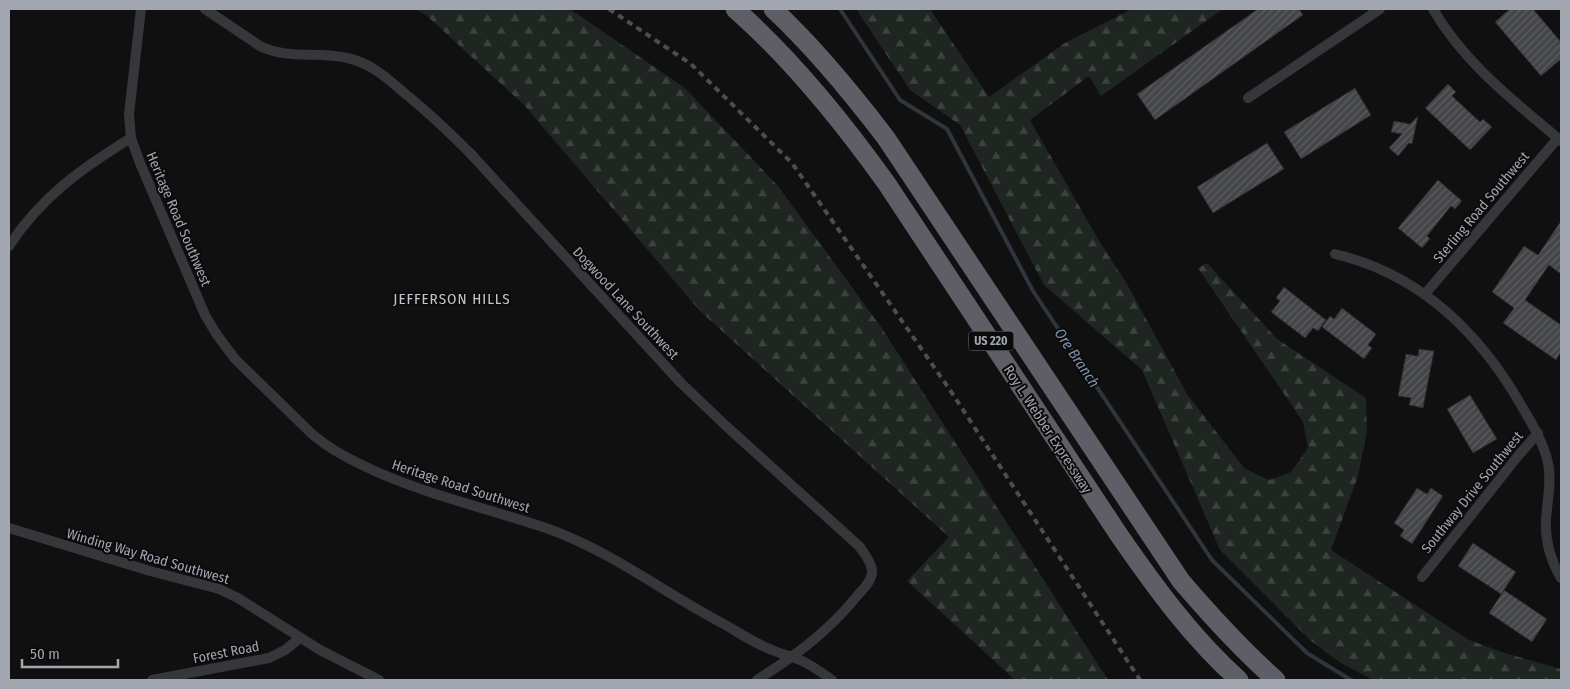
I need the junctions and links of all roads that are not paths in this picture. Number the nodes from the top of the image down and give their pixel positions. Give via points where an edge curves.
1 (141, 9) edge
2 (205, 9) edge
3 (735, 9) edge
4 (773, 9) edge
5 (1380, 9) edge
6 (1433, 9) edge
7 (1248, 98) dead end
8 (131, 138) junction
9 (1559, 140) edge
10 (9, 246) edge
11 (1335, 254) dead end
12 (1425, 294) junction
13 (1538, 433) junction
14 (9, 528) edge
15 (1422, 577) dead end
16 (1561, 578) edge
17 (300, 638) junction
18 (793, 658) junction
19 (152, 680) edge
20 (379, 680) edge
21 (757, 680) edge
22 (832, 680) edge
23 (1239, 680) edge
24 (1276, 680) edge

1 - 8 street, Heritage Road Southwest via 129,114
2 - 18 street, Dogwood Lane Southwest via 270,51 340,56 366,64 381,73 441,124 681,383 859,546 872,570 868,583 819,638
3 - 23 highway, Roy L. Webber Expressway / US 220 via 784,56 855,140 1118,535 1198,641
4 - 24 highway, Roy L. Webber Expressway / US 220 via 824,61 886,138 1181,581 1255,662
5 - 7 street
6 - 9 street via 1442,25 1492,82
8 - 10 street via 65,182 27,221
8 - 18 street, Heritage Road Southwest via 183,266 217,335 235,359 325,446 343,457 426,492 574,539 744,636
9 - 12 street, Sterling Road Southwest
11 - 12 street, Southway Drive Southwest via 1380,268
12 - 13 street, Southway Drive Southwest via 1470,334 1490,358
13 - 15 street, Southway Drive Southwest
13 - 16 street via 1550,484 1547,541
14 - 17 street, Winding Way Road Southwest via 219,589
17 - 19 street, Forest Road via 268,658
17 - 20 street, Winding Way Road Southwest
18 - 21 street, Dogwood Lane Southwest
18 - 22 street, Heritage Road Southwest via 816,668

